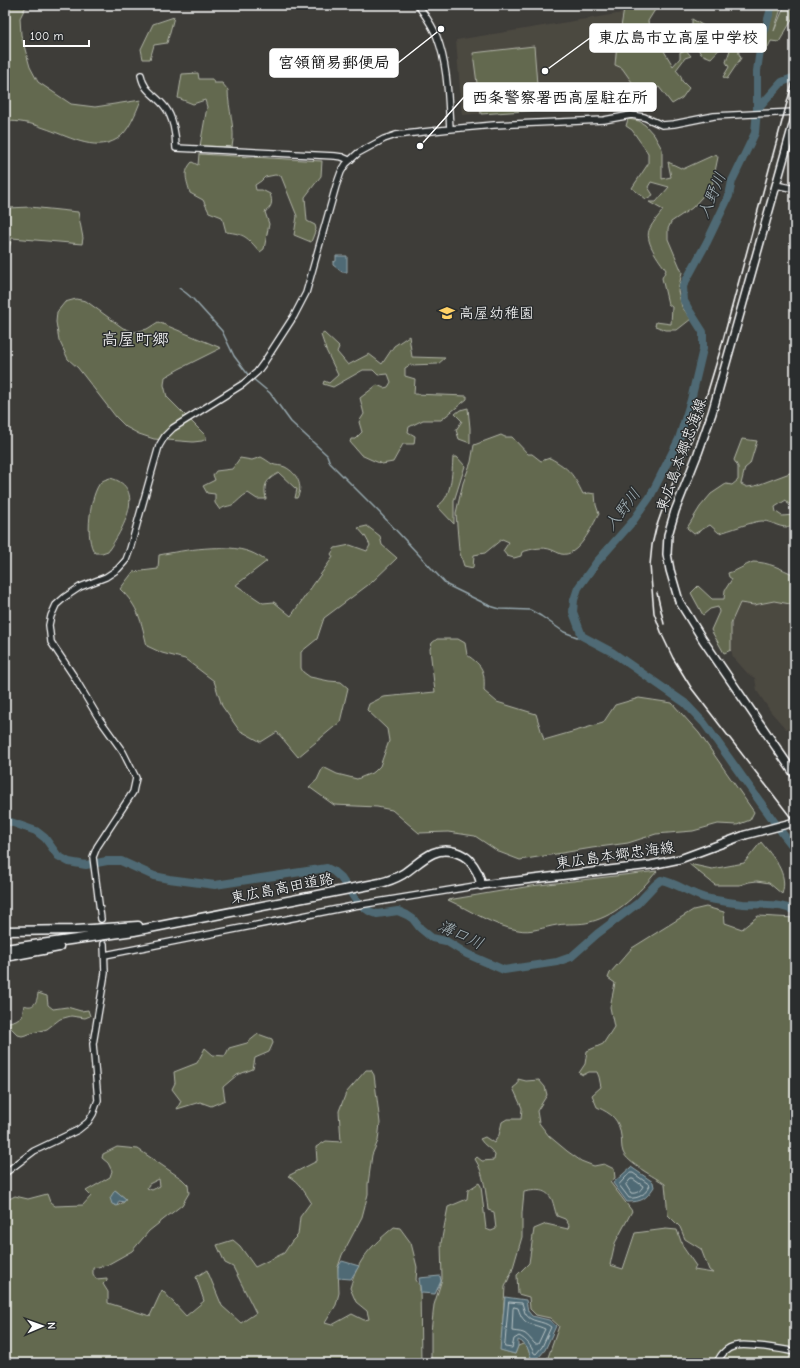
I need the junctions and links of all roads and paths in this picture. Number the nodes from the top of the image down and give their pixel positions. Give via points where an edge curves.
1 (418, 5) edge
2 (141, 75) dead end
3 (795, 112) edge
4 (795, 118) edge
5 (450, 128) junction
6 (349, 160) junction
7 (776, 185) junction
8 (795, 189) edge
9 (795, 775) edge
10 (795, 822) edge
11 (481, 885) junction
12 (101, 919) dead end
13 (189, 921) junction
14 (152, 925) junction
15 (5, 931) edge
16 (134, 931) junction
17 (5, 944) edge
18 (104, 944) dead end
19 (5, 949) edge
20 (105, 955) junction
21 (5, 957) edge
22 (5, 1173) edge
23 (795, 1352) edge
24 (716, 1363) edge

1 - 5 street via 442,52
2 - 6 street via 146,89 166,109 176,136 176,148 328,156
3 - 5 street via 714,116 662,125 644,117 631,115 604,120
4 - 7 main road, 東広島本郷忠海線
5 - 6 street via 396,135 384,139
6 - 12 street via 336,186 306,293 263,364 243,384 181,422 165,436 159,446 126,560 106,577 80,587 65,597 56,605 51,616 49,630 52,642 98,717 123,752 136,778 134,792 93,857
7 - 8 street
7 - 9 main road, 東広島本郷忠海線 via 712,412 675,510 666,554 679,601
10 - 11 main road, 東広島本郷忠海線, bridge via 745,835 651,866
11 - 13 highway, 東広島高田道路 via 477,872 467,858 445,850 430,854 402,875 389,881
11 - 20 street via 373,902
13 - 14 highway
13 - 16 highway
14 - 15 highway
14 - 17 highway via 83,936
16 - 19 highway
16 - 21 highway
18 - 20 street
20 - 22 street via 104,986 93,1044 98,1100 93,1114 78,1130 34,1151
23 - 24 street via 740,1345 725,1351

